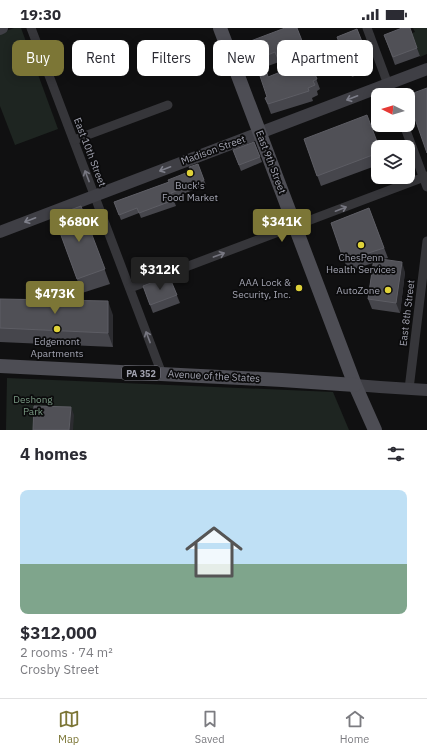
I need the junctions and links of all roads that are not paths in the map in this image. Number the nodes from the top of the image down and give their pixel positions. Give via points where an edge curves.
1 (31, 28) edge
2 (220, 28) edge
3 (367, 28) edge
4 (427, 69) edge
5 (389, 88) edge
6 (394, 88) edge
7 (371, 96) edge
8 (168, 104) dead end
9 (407, 132) edge
10 (260, 133) junction
11 (74, 140) junction
12 (425, 177) edge
13 (427, 187) edge
14 (95, 196) junction
15 (296, 227) junction
16 (0, 232) edge
17 (427, 240) edge
18 (130, 288) junction
19 (0, 366) edge
20 (162, 374) junction
21 (355, 384) junction
22 (409, 389) junction
23 (427, 390) edge
24 (375, 430) edge

1 - 11 street, East 10th Street
2 - 10 main road, East 9th Street
3 - 5 street
4 - 6 street, Madison Street
7 -> 10 street, Madison Street
8 - 11 street
9 - 12 street
10 -> 14 street, Madison Street
10 - 15 main road, East 9th Street
14 -> 11 street, East 10th Street
12 - 13 street
15 -> 12 street
14 -> 16 street, Madison Street
14 - 18 street, East 10th Street
18 -> 15 street
15 - 21 main road, East 9th Street
17 - 22 street, East 8th Street
20 -> 18 street, East 10th Street
19 - 20 main road, Avenue of the States / PA 352
20 - 21 main road, Avenue of the States / PA 352
21 - 22 street, Avenue of the States
21 - 24 main road, East 9th Street
22 - 23 street, Avenue of the States

